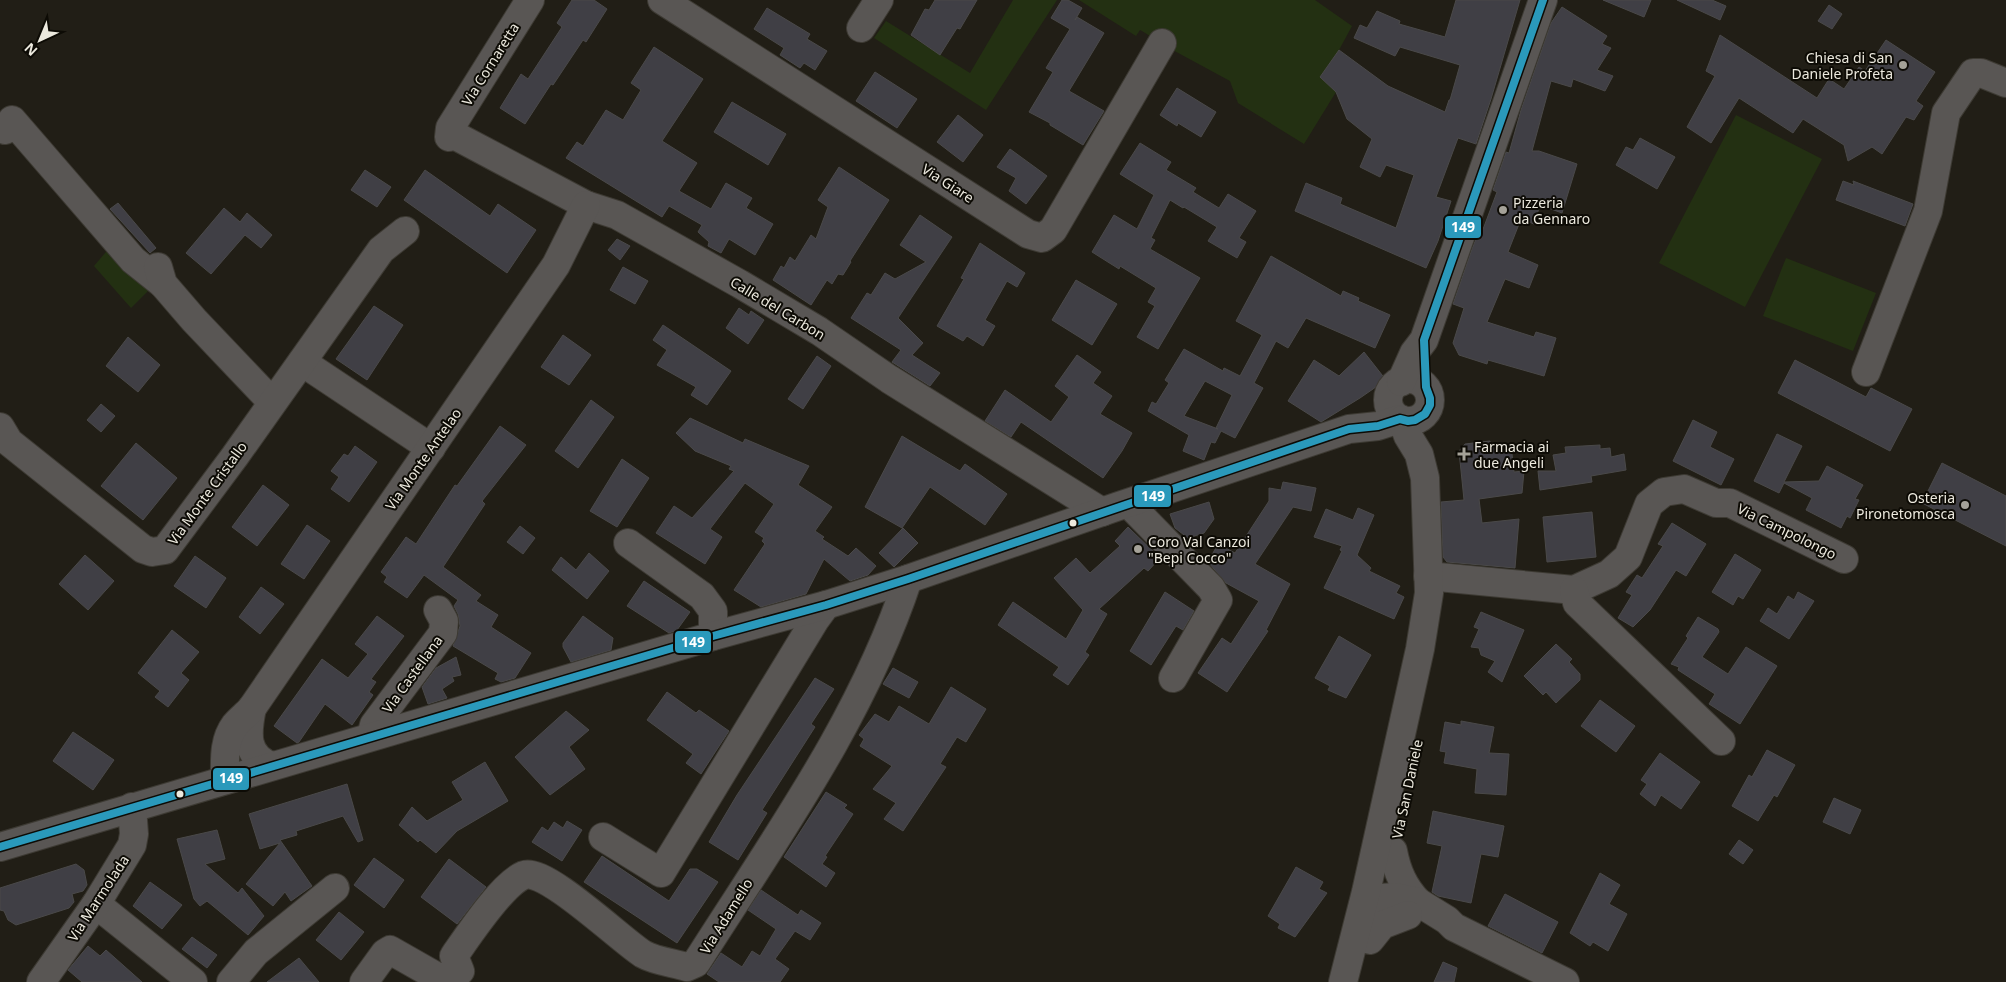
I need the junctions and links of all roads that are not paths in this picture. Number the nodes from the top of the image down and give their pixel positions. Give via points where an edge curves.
1 (530, 0) edge
2 (662, 0) edge
3 (878, 0) edge
4 (1544, 0) edge
5 (861, 28) dead end
6 (1162, 43) dead end
7 (2006, 83) edge
8 (450, 128) joint
9 (5, 130) dead end
10 (586, 204) junction
11 (405, 231) dead end
12 (302, 362) junction
13 (1866, 372) dead end
14 (272, 402) junction
15 (1407, 402) junction
16 (0, 427) edge
17 (430, 448) junction
18 (1129, 504) junction
19 (1102, 512) junction
20 (628, 543) dead end
21 (1844, 559) dead end
22 (908, 579) junction
23 (1429, 585) junction
24 (1574, 590) junction
25 (826, 606) junction
26 (438, 610) dead end
27 (713, 636) junction
28 (1173, 678) dead end
29 (252, 708) junction
30 (370, 736) junction
31 (1721, 741) dead end
32 (272, 766) junction
33 (225, 780) junction
34 (132, 807) junction
35 (1382, 821) junction
36 (603, 837) dead end
37 (0, 847) edge
38 (1393, 851) junction
39 (335, 888) dead end
40 (1379, 900) junction
41 (96, 904) junction
42 (1413, 908) junction
43 (1370, 940) junction
44 (1350, 974) edge
45 (41, 982) edge
46 (193, 982) edge
47 (231, 982) edge
48 (364, 982) edge
49 (1565, 982) edge

1 - 8 street, Via Cornaretta
2 - 6 street, Via Giare via 1028,234 1042,238 1053,230
3 - 5 street
4 - 15 street via 1424,340 1414,353
7 - 13 street via 1973,73 1946,114 1928,211
8 - 10 street, Calle del Carbon via 448,137 454,135
9 - 14 street via 12,120 133,260 160,275 194,320
10 - 17 street, Via Monte Antelao via 556,265
10 - 19 street, Calle del Carbon via 617,215 819,331 889,379
11 - 12 street, Via Monte Cristallo via 381,250
12 - 14 street, Via Monte Cristallo
12 - 17 street
14 - 16 street, Via Monte Cristallo via 165,550 152,552 143,549 10,442
15 - 18 street, Via Castellana via 1378,426 1348,430
15 - 23 street, Via San Daniele via 1425,478
17 - 29 street, Via Monte Antelao
18 - 19 street, Via Castellana
18 - 28 street via 1211,588 1218,600
19 - 22 street, Via Castellana
20 - 27 street via 702,596 713,610
21 - 24 street, Via Campolongo via 1730,503 1716,502 1684,489 1664,492 1649,504 1628,557 1609,574
22 - 25 street, Via Castellana
22 - 48 street, Via Adamello via 878,658 830,752 696,963 687,967 644,954 536,874 524,875 502,892 454,956 460,971 453,978 441,979 390,950
23 - 24 street
23 - 35 street, Via San Daniele via 1420,649
23 - 38 street, Via San Daniele via 1437,626 1436,644
24 - 31 street via 1578,603
25 - 27 street, Via Castellana
25 - 36 street via 661,873
26 - 30 street, Via Castellana via 444,621 443,634 374,725
27 - 30 street, Via Castellana
29 - 32 street via 248,728 251,746 262,763
29 - 33 street via 234,725 229,735
30 - 32 street, Via Castellana
32 - 33 street, Via Castellana
33 - 34 street, Via Castellana
34 - 37 street, Via Castellana
34 - 41 street, Via Marmolada via 132,845
35 - 40 street via 1389,826 1376,890
35 - 44 street, Via San Daniele
38 - 40 street, Via San Daniele
38 - 42 street via 1396,868
39 - 47 street via 256,952
40 - 42 street via 1394,897
40 - 43 street, Via San Daniele
40 - 44 street via 1374,902 1365,924 1362,946
41 - 45 street, Via Marmolada
41 - 46 street
42 - 43 street via 1382,925
42 - 49 street via 1447,920 1454,927
43 - 44 street, Via San Daniele

